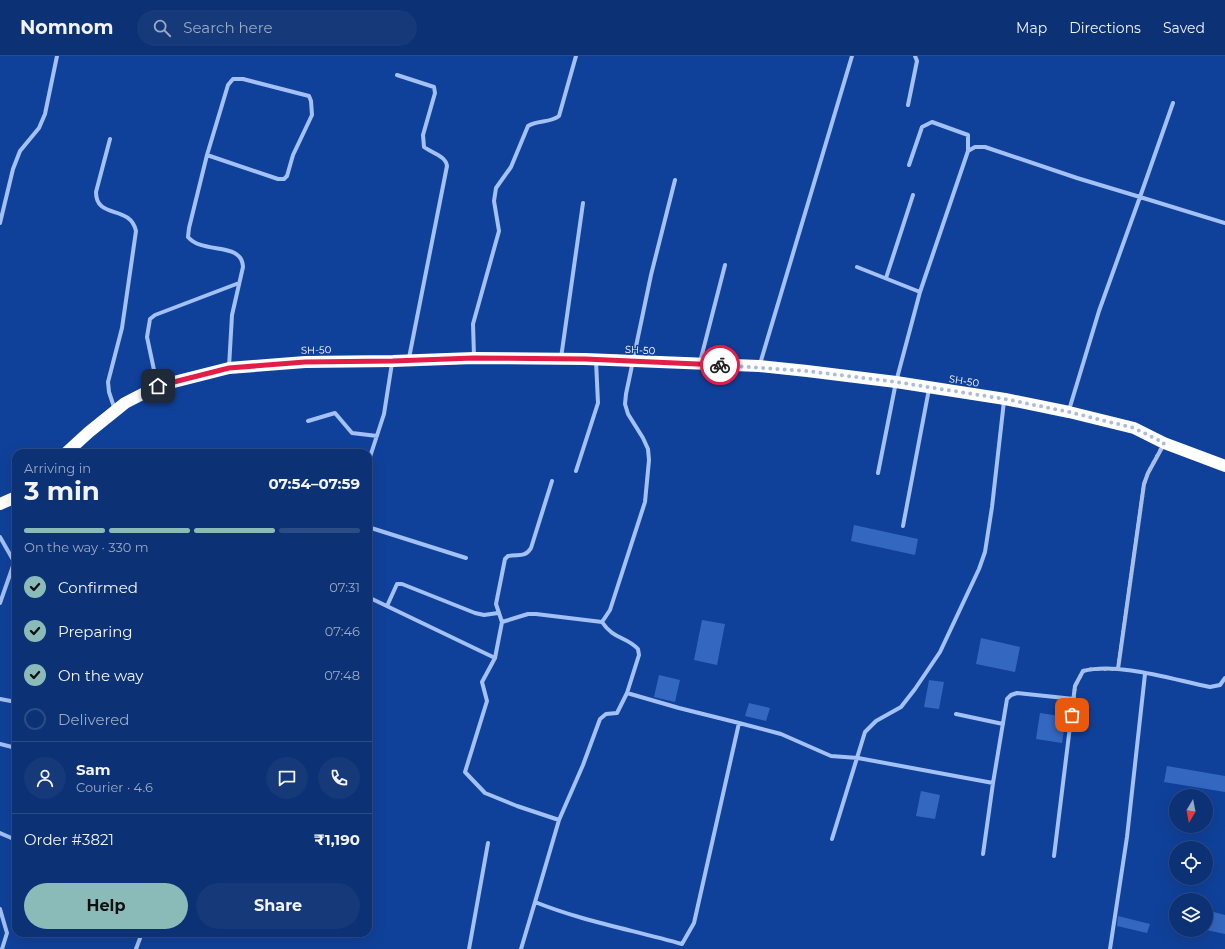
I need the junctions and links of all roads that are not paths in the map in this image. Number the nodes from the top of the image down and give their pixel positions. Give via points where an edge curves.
1 (57, 56) edge
2 (576, 56) edge
3 (852, 56) edge
4 (916, 56) edge
5 (397, 75) dead end
6 (1173, 103) dead end
7 (908, 105) dead end
8 (110, 139) dead end
9 (968, 151) junction
10 (207, 155) junction
11 (909, 165) dead end
12 (675, 180) dead end
13 (913, 195) dead end
14 (1140, 197) junction
15 (583, 203) dead end
16 (0, 223) edge
17 (1225, 223) edge
18 (725, 265) dead end
19 (857, 267) dead end
20 (886, 278) junction
21 (239, 283) junction
22 (920, 292) junction
23 (474, 358) junction
24 (561, 359) junction
25 (596, 359) junction
26 (393, 361) junction
27 (408, 361) junction
28 (632, 362) junction
29 (700, 364) junction
30 (759, 366) junction
31 (229, 368) junction
32 (896, 382) junction
33 (158, 386) junction
34 (930, 387) junction
35 (1005, 399) junction
36 (115, 410) junction
37 (1069, 412) junction
38 (308, 421) dead end
39 (377, 436) junction
40 (1164, 443) junction
41 (70, 449) edge
42 (372, 451) edge
43 (1225, 466) edge
44 (576, 471) dead end
45 (878, 473) dead end
46 (552, 480) dead end
47 (12, 499) edge
48 (0, 504) edge
49 (902, 526) dead end
50 (372, 529) edge
51 (1, 540) edge
52 (466, 558) dead end
53 (12, 559) edge
54 (12, 572) edge
55 (372, 599) edge
56 (0, 603) edge
57 (387, 606) junction
58 (498, 613) junction
59 (502, 622) junction
60 (602, 622) junction
61 (495, 658) junction
62 (1118, 669) junction
63 (1145, 674) junction
64 (1225, 678) edge
65 (627, 693) junction
66 (0, 699) edge
67 (1074, 699) junction
68 (12, 701) edge
69 (956, 714) dead end
70 (739, 723) junction
71 (1003, 724) junction
72 (0, 744) edge
73 (12, 747) edge
74 (858, 758) junction
75 (993, 783) junction
76 (558, 820) junction
77 (0, 833) edge
78 (12, 838) edge
79 (832, 839) dead end
80 (488, 843) dead end
81 (983, 854) dead end
82 (1054, 856) dead end
83 (535, 902) junction
84 (0, 909) edge
85 (140, 937) edge
86 (2, 949) edge
87 (136, 949) edge
88 (469, 949) edge
89 (521, 949) edge
90 (1110, 949) edge

1 - 16 street via 45,114 39,128 20,150
2 - 23 street via 559,116 528,126 511,167 496,188 494,200 499,231 473,324
3 - 30 street
4 - 7 street via 918,61
5 - 27 street via 434,87 435,93 422,141 424,147 442,157 448,166
6 - 14 street
8 - 36 street via 96,201 99,205 128,217 134,223 136,231 122,328 108,382
9 - 11 street via 968,135 932,122 922,127
9 - 14 street via 975,147 985,147
9 - 22 street
10 - 10 street via 228,85 233,79 243,79 309,96 312,115 284,179 278,180
10 - 21 street via 188,237 201,246 234,251 240,256 243,267
12 - 28 street
13 - 20 street
14 - 17 street
14 - 37 street via 1099,311
15 - 24 street
18 - 29 street
19 - 20 street
20 - 22 street
21 - 31 street via 232,315
21 - 33 street via 150,319 147,338
22 - 32 street
23 - 24 highway, SH-50
23 - 27 highway, SH-50
24 - 25 highway, SH-50
25 - 28 highway, SH-50
25 - 44 street via 598,403
26 - 27 highway, SH-50
26 - 31 highway, SH-50 via 305,362
26 - 39 street via 384,414
28 - 29 highway, SH-50
28 - 60 street via 625,404 648,449 645,502 610,610
29 - 30 highway, SH-50
30 - 32 highway, SH-50
31 - 33 highway, SH-50
32 - 34 highway, SH-50
32 - 45 street
33 - 36 highway, SH-50
34 - 35 highway, SH-50
34 - 49 street
35 - 37 highway, SH-50
35 - 74 street via 992,507 985,552 979,569 940,652 901,707 876,720 865,732
36 - 41 highway, SH-50
37 - 40 highway, SH-50 via 1134,428
38 - 39 street via 335,413 352,433
39 - 42 street
40 - 43 highway, SH-50
40 - 62 street via 1144,484
46 - 58 street via 531,548 523,556 512,555 505,559 496,599
47 - 48 highway
50 - 52 street
51 - 53 street
54 - 56 street
55 - 57 street
57 - 58 street via 396,584 402,584 475,613
57 - 61 street
58 - 59 street
59 - 60 street via 536,614
59 - 61 street
60 - 65 street via 611,634 638,649 639,655
61 - 76 street via 482,682 487,701 465,772 484,793
62 - 63 street
62 - 67 street via 1083,671 1075,686
63 - 64 street via 1210,687 1220,685
63 - 90 street via 1127,837
65 - 70 street
65 - 76 street via 617,713 606,714 600,718 583,765
66 - 68 street
67 - 71 street via 1017,693 1011,695
67 - 82 street
69 - 71 street
70 - 74 street via 781,734 831,756
70 - 83 street via 694,923 682,944 566,915
71 - 75 street
72 - 73 street
74 - 75 street
74 - 79 street
75 - 81 street
76 - 83 street
77 - 78 street
80 - 88 street
83 - 89 street
84 - 86 street via 7,933
85 - 87 street

